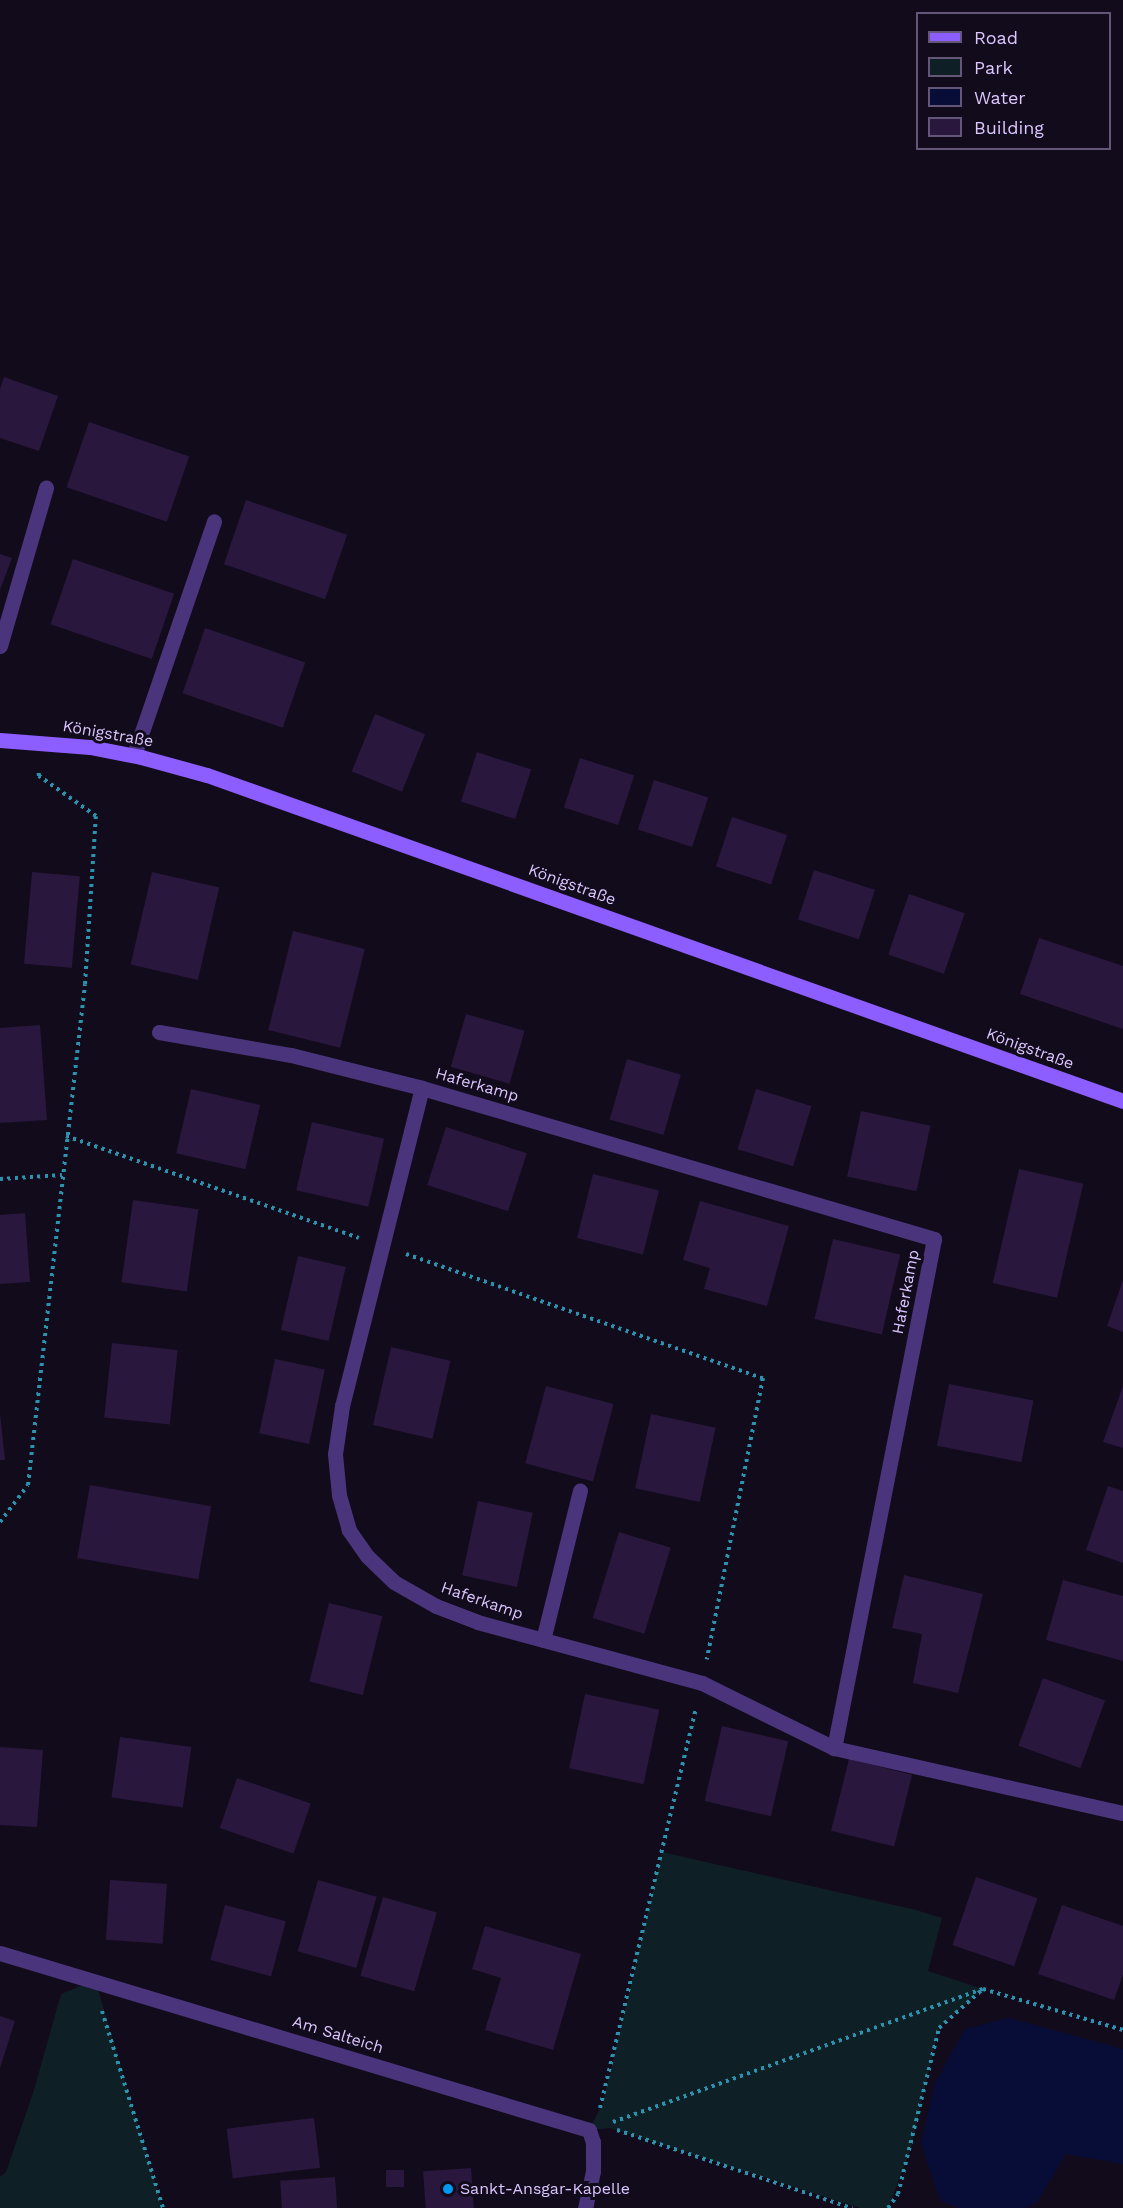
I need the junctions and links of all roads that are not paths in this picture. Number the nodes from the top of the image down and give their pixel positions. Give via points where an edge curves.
1 (46, 488) dead end
2 (214, 521) dead end
3 (0, 646) edge
4 (0, 740) edge
5 (134, 755) junction
6 (159, 1032) dead end
7 (422, 1088) junction
8 (1123, 1101) edge
9 (580, 1491) dead end
10 (543, 1640) junction
11 (834, 1748) junction
12 (1123, 1813) edge
13 (0, 1953) edge
14 (585, 2208) edge

1 - 3 street
2 - 5 street
4 - 5 main road, Königstraße via 90,747
5 - 8 main road, Königstraße via 272,797
6 - 7 street via 291,1055
7 - 10 street, Haferkamp via 342,1406 335,1454 339,1495 349,1530 367,1556 394,1582 436,1606
7 - 11 street, Haferkamp via 934,1239
9 - 10 street
10 - 11 street, Haferkamp via 702,1683
11 - 12 street
13 - 14 street, Am Salteich via 590,2130 593,2171

